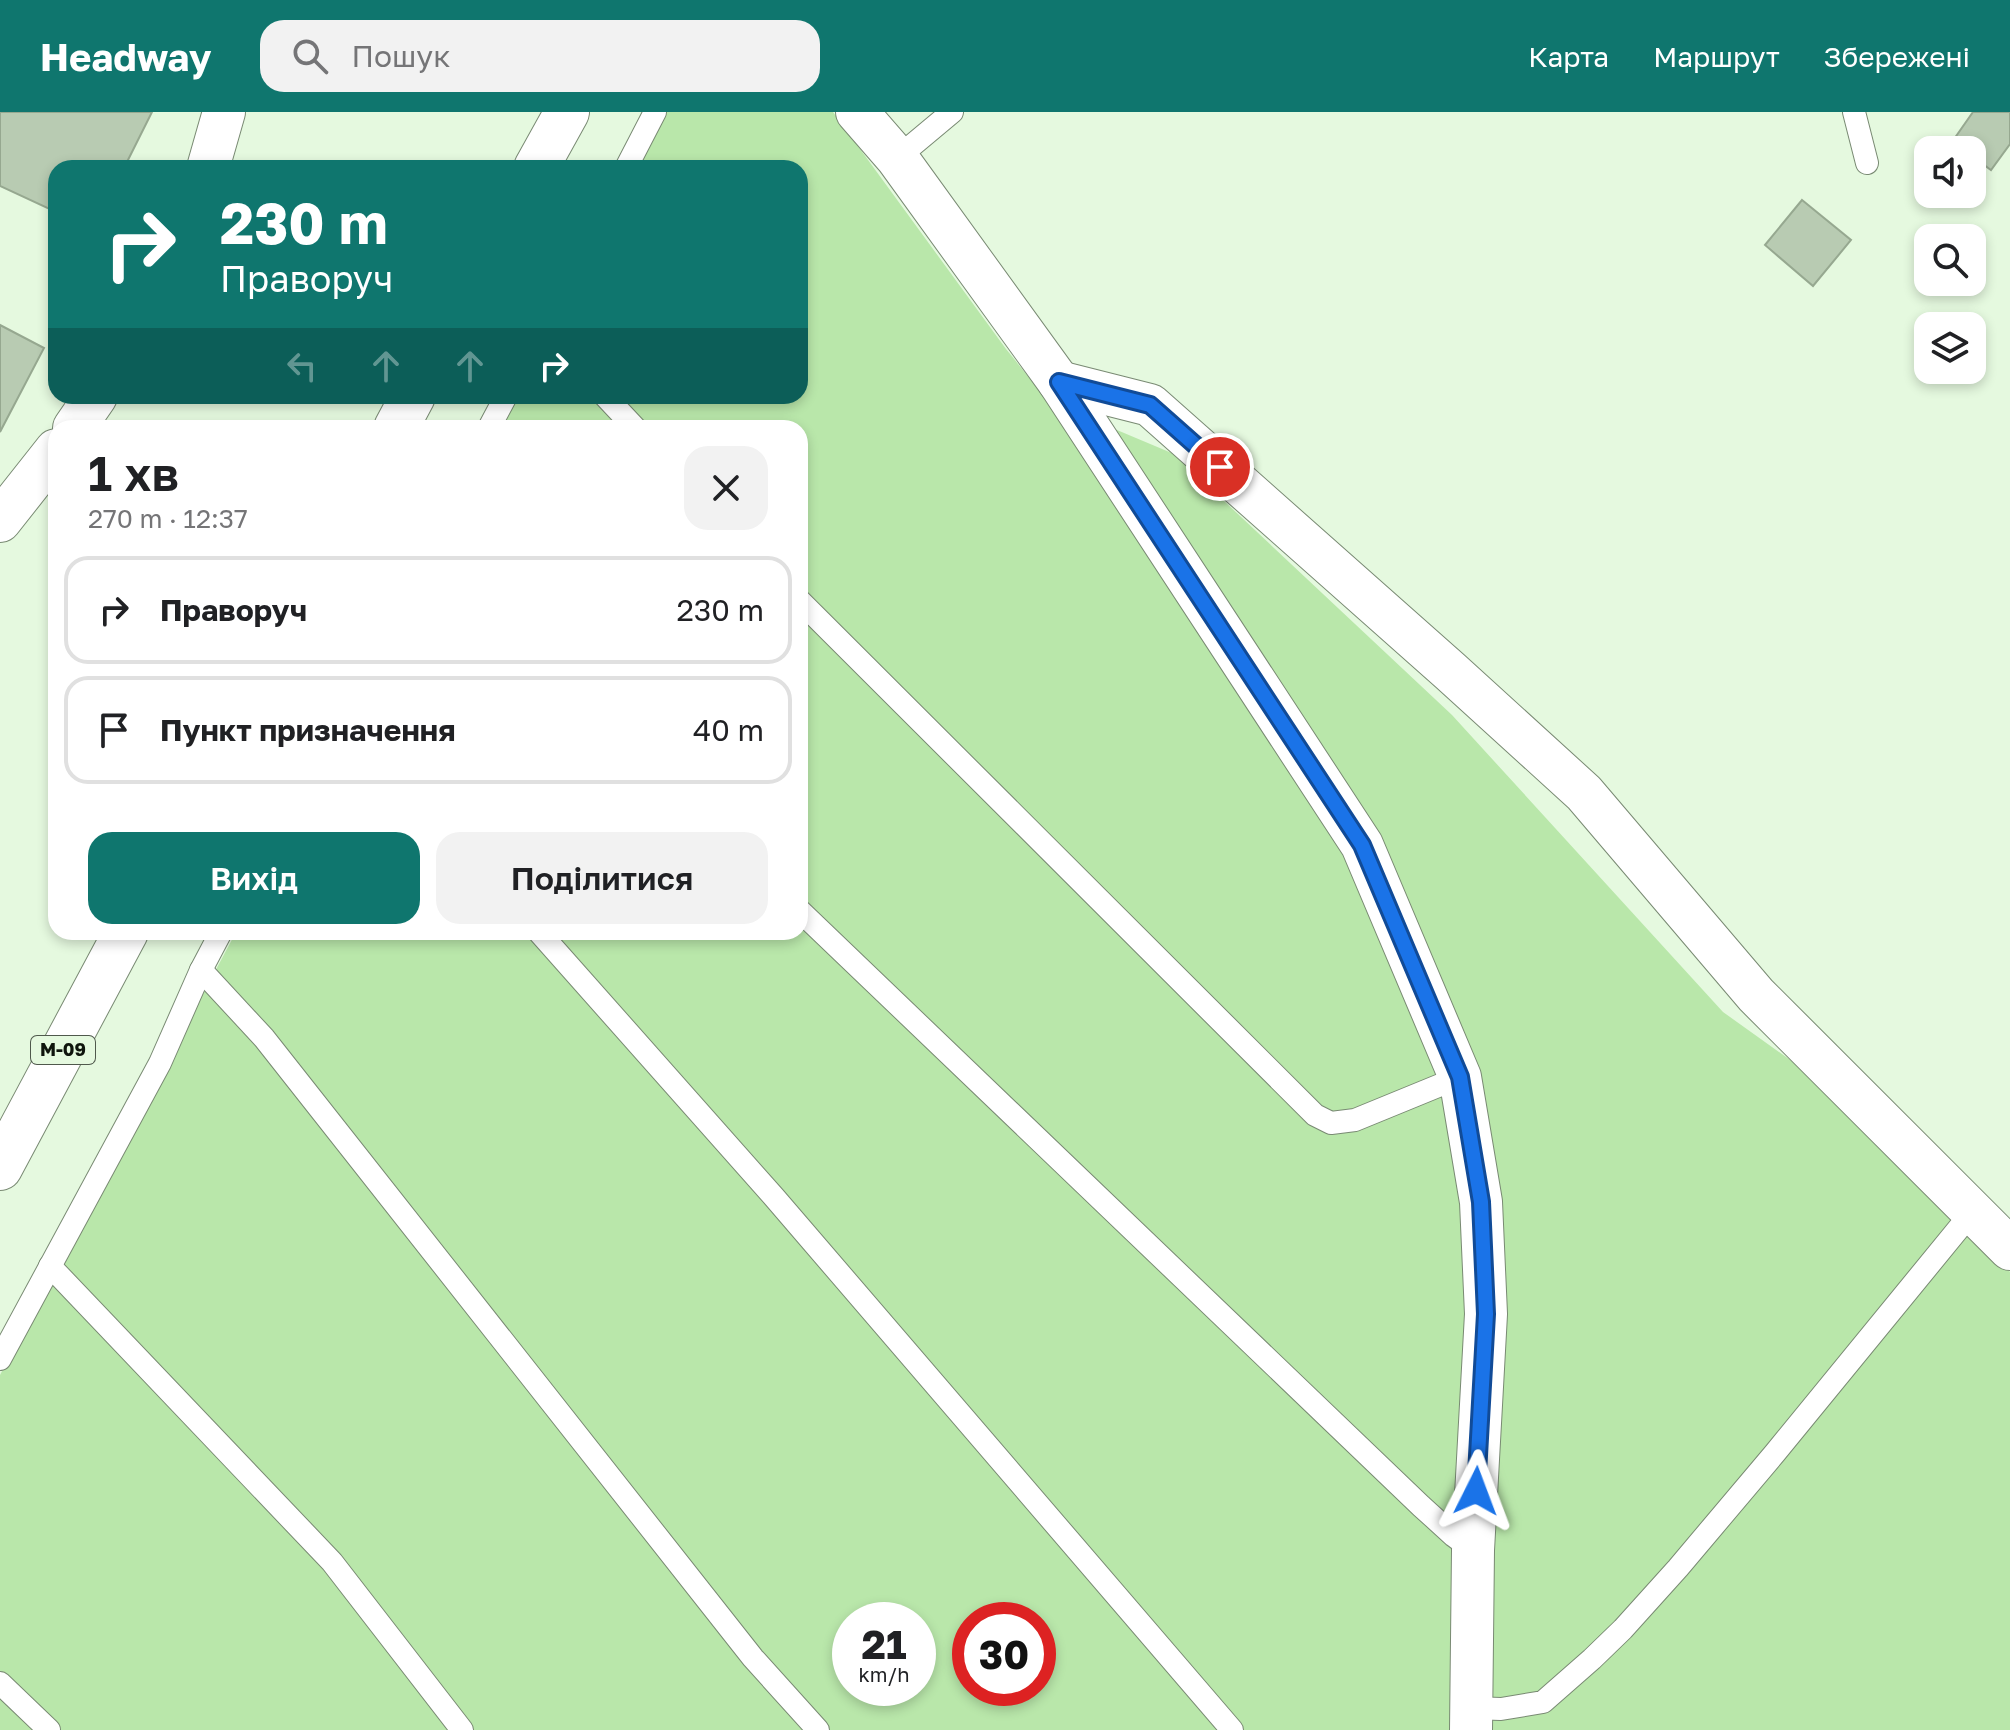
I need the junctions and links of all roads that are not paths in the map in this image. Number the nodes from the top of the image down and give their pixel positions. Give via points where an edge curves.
1 (224, 112) edge
2 (567, 112) edge
3 (655, 112) edge
4 (857, 112) edge
5 (952, 112) edge
6 (1854, 112) edge
7 (897, 158) junction
8 (210, 160) edge
9 (540, 160) edge
10 (630, 160) edge
11 (1867, 163) dead end
12 (1059, 382) junction
13 (612, 404) edge
14 (628, 420) edge
15 (48, 460) edge
16 (0, 521) edge
17 (808, 609) edge
18 (808, 919) edge
19 (122, 940) edge
20 (217, 940) edge
21 (546, 940) edge
22 (201, 970) junction
23 (1460, 1077) junction
24 (0, 1168) edge
25 (1973, 1211) junction
26 (2010, 1249) edge
27 (50, 1266) junction
28 (0, 1359) edge
29 (1473, 1550) junction
30 (0, 1683) edge
31 (1471, 1719) edge
32 (49, 1730) edge
33 (462, 1730) edge
34 (818, 1730) edge
35 (1232, 1730) edge

1 - 8 street
2 - 9 highway
3 - 10 lane
4 - 7 street
5 - 7 lane
6 - 11 lane
7 - 12 street
12 - 23 street via 1362,845
12 - 25 street via 1150,405 1450,671 1584,793 1756,995
13 - 14 lane
15 - 16 street
17 - 23 lane via 1315,1115 1331,1123 1355,1120
18 - 29 lane
19 - 24 highway, М-09
20 - 22 lane
21 - 35 lane
22 - 27 lane via 160,1063
22 - 34 lane via 264,1038 753,1658
23 - 29 street via 1481,1202 1486,1314
25 - 26 street
25 - 31 lane via 1775,1453 1613,1639 1543,1702
27 - 28 lane
27 - 33 lane via 332,1562
29 - 31 street
30 - 32 lane

